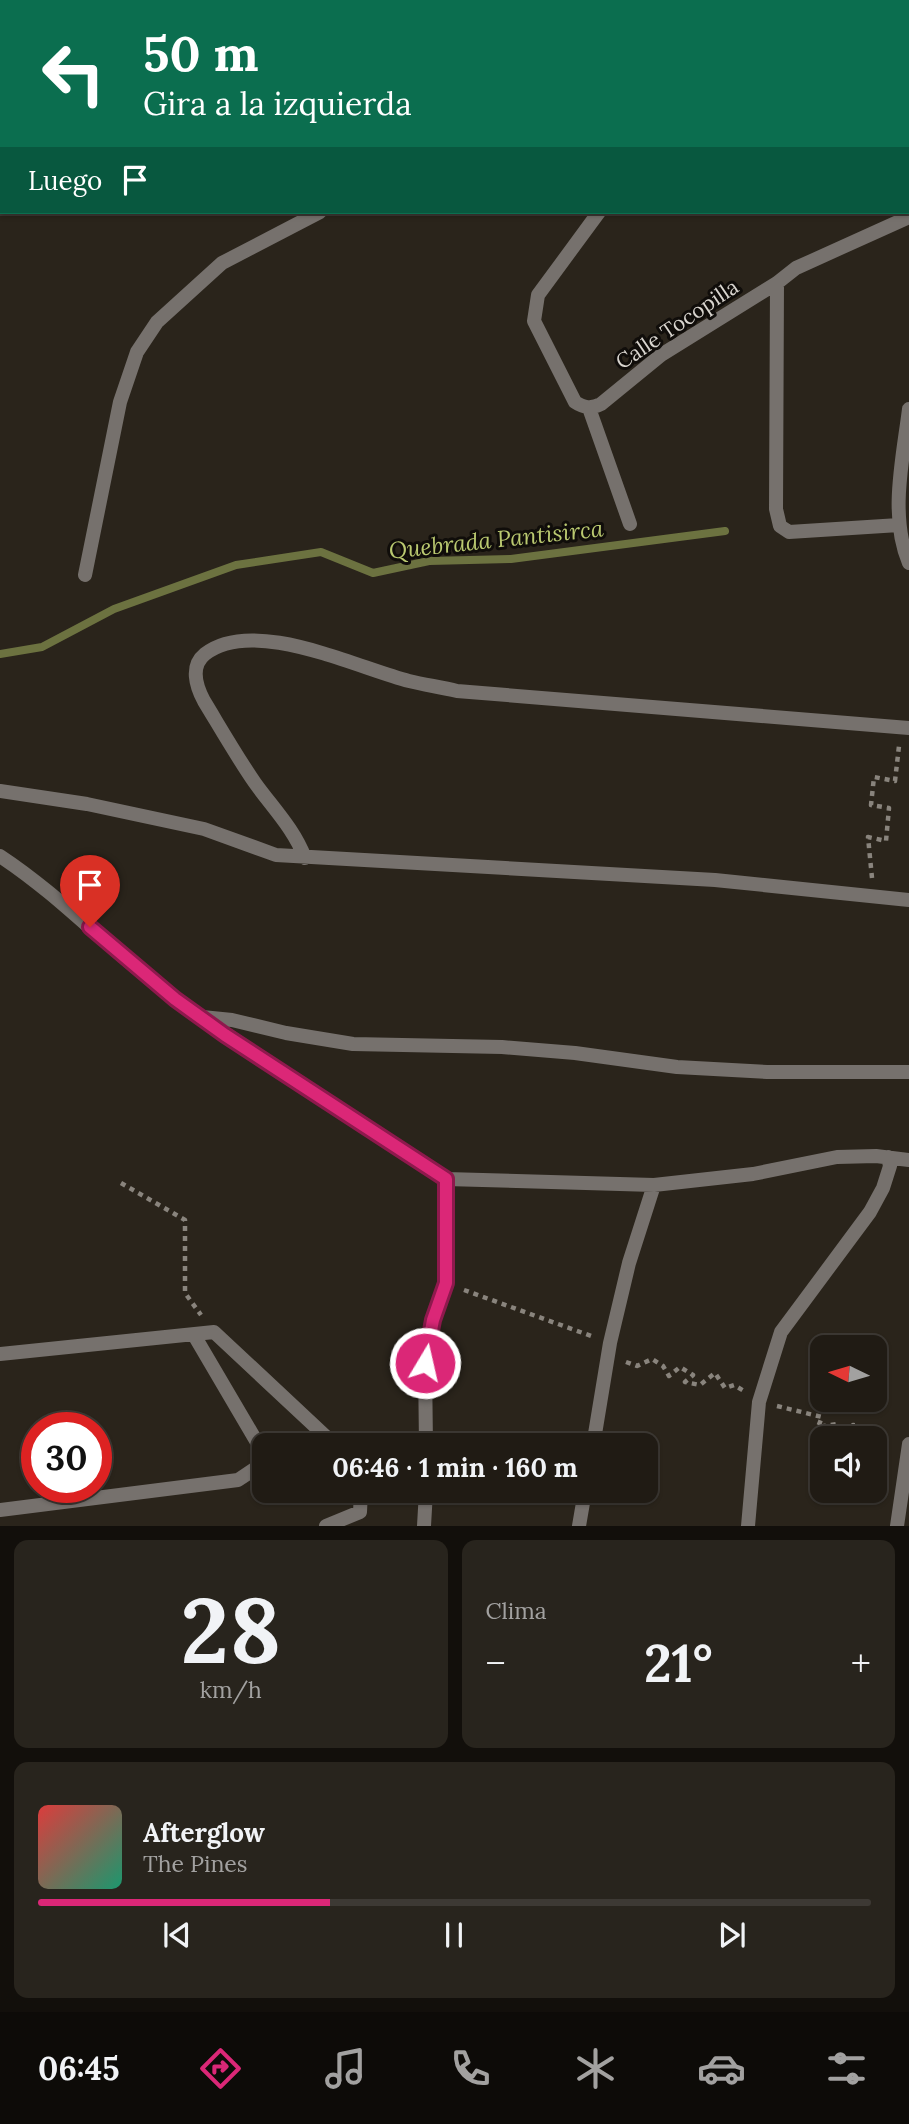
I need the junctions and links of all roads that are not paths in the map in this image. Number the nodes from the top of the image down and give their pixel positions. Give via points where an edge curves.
1 (316, 214) edge
2 (598, 214) edge
3 (909, 218) edge
4 (777, 283) junction
5 (589, 408) junction
6 (909, 408) edge
7 (630, 524) dead end
8 (899, 525) junction
9 (909, 564) edge
10 (85, 575) dead end
11 (909, 727) edge
12 (0, 792) edge
13 (0, 856) edge
14 (305, 858) junction
15 (909, 900) edge
16 (202, 1017) junction
17 (909, 1072) edge
18 (888, 1157) junction
19 (909, 1160) edge
20 (446, 1179) junction
21 (654, 1185) junction
22 (194, 1335) junction
23 (0, 1354) edge
24 (322, 1433) edge
25 (426, 1433) edge
26 (595, 1433) edge
27 (909, 1444) edge
28 (360, 1503) edge
29 (425, 1503) edge
30 (583, 1503) edge
31 (0, 1510) edge
32 (327, 1525) edge
33 (424, 1525) edge
34 (579, 1525) edge
35 (748, 1525) edge
36 (897, 1525) edge

1 - 10 street via 222,263 150,332 120,402
2 - 5 street via 538,295 534,309 534,321 575,402
3 - 4 street, Calle Tocopilla via 796,268
4 - 5 street, Calle Tocopilla via 661,355 601,404
4 - 8 street via 779,526 789,532
5 - 7 street
6 - 8 street
8 - 9 street
11 - 14 street via 457,691 271,642 238,640 215,646 195,668 203,699 235,755 295,832
12 - 14 street via 87,804 204,829 276,855
13 - 16 street
14 - 15 street via 715,880
16 - 17 street via 353,1044 502,1047 767,1072
16 - 20 street
18 - 19 street
18 - 21 street via 837,1157 753,1174
18 - 35 street via 884,1188 870,1212 781,1332 760,1402
20 - 21 street
20 - 25 street via 446,1283 425,1363
21 - 26 street via 610,1343
22 - 23 street
22 - 24 street via 214,1332
22 - 31 street via 258,1444 262,1464 238,1480
27 - 36 street
28 - 32 street via 360,1512
29 - 33 street
30 - 34 street

